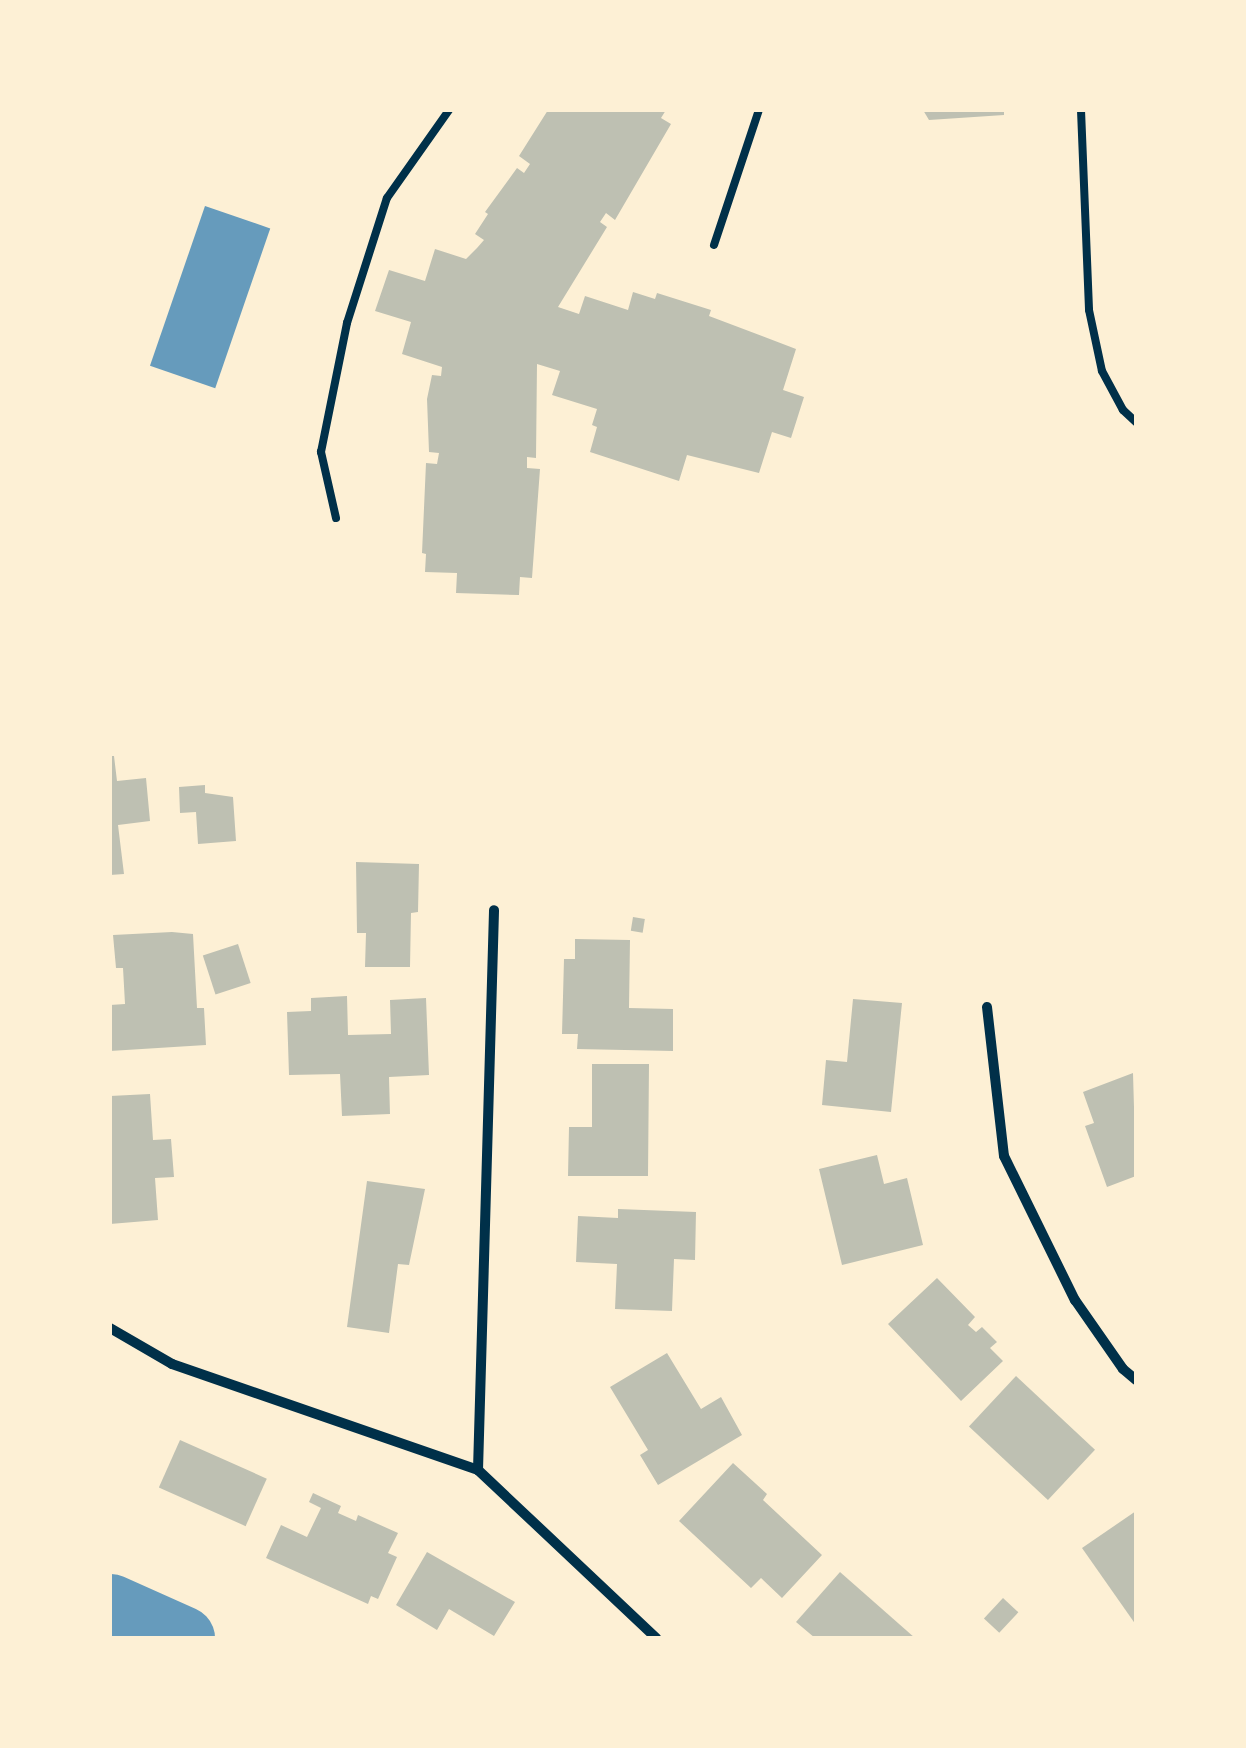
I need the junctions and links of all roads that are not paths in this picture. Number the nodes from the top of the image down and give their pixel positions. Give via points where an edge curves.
1 (449, 110) edge
2 (759, 110) edge
3 (1081, 110) edge
4 (714, 245) dead end
5 (1136, 422) edge
6 (336, 518) dead end
7 (494, 910) dead end
8 (987, 1007) dead end
9 (110, 1328) edge
10 (1136, 1380) edge
11 (478, 1470) junction
12 (656, 1638) edge

1 - 6 lane via 386,198 347,323 321,452
2 - 4 lane
3 - 5 lane via 1089,310 1102,371
7 - 11 street
8 - 10 street via 1004,1156 1075,1300
9 - 11 street via 172,1364
11 - 12 street

